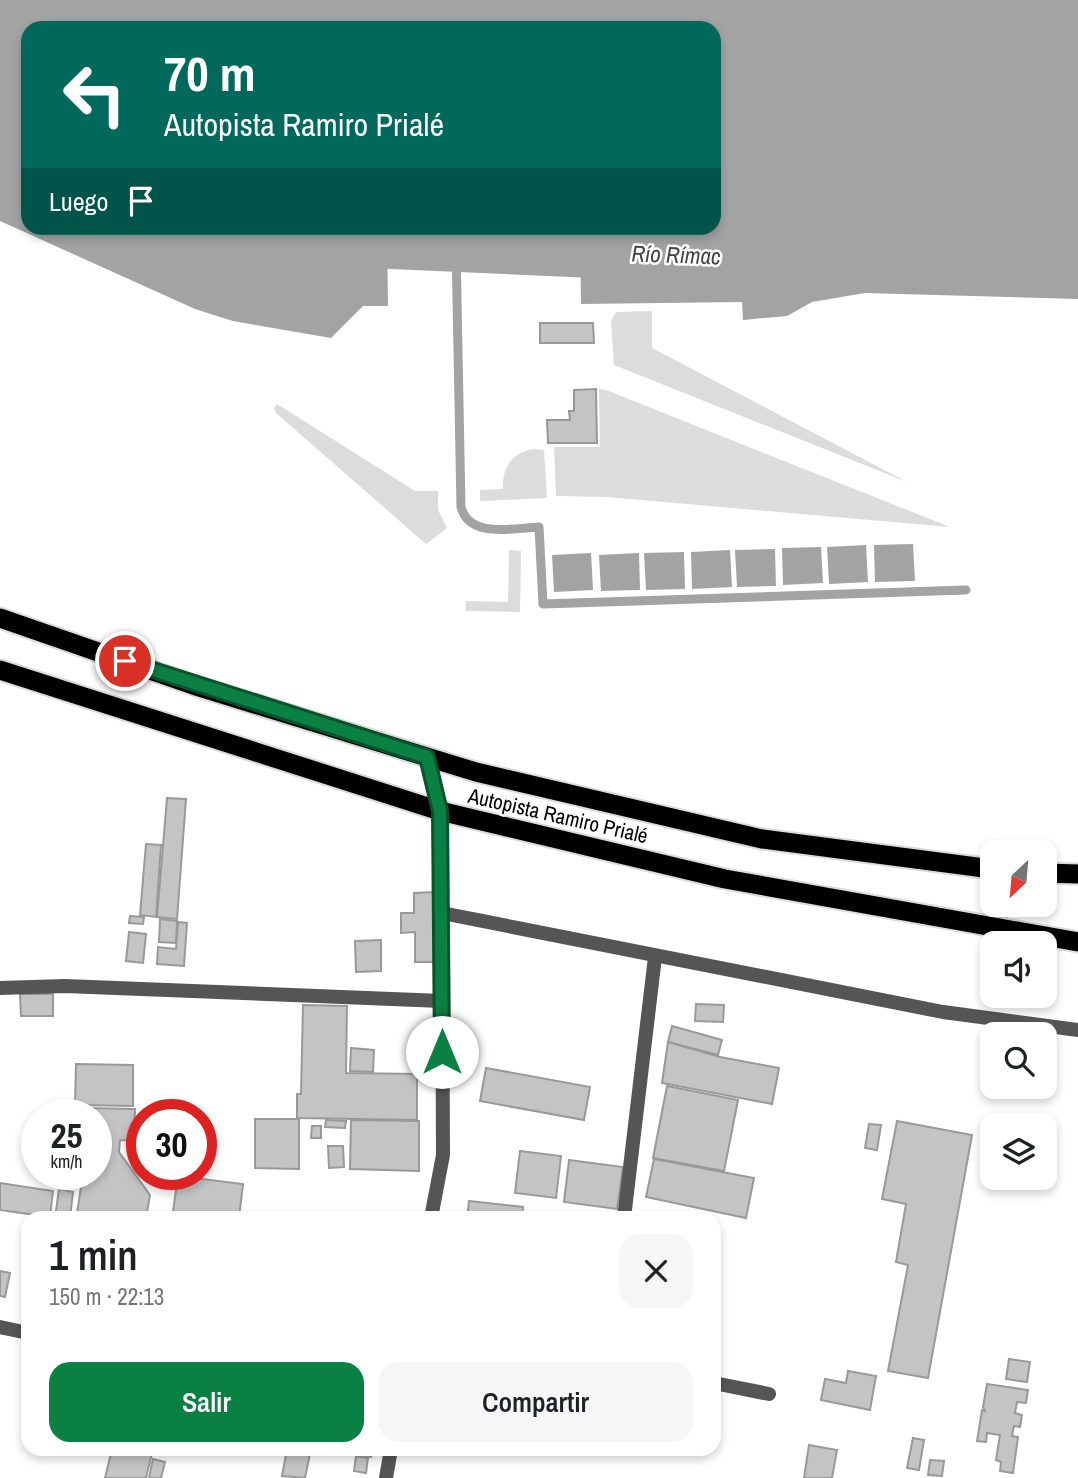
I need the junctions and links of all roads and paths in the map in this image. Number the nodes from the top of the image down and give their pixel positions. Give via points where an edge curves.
1 (0, 618) edge
2 (0, 670) edge
3 (427, 757) junction
4 (440, 811) junction
5 (980, 867) edge
6 (1057, 873) edge
7 (1078, 874) edge
8 (442, 913) junction
9 (1078, 942) edge
10 (655, 957) junction
11 (0, 988) edge
12 (442, 1001) junction
13 (1078, 1030) edge
14 (433, 1211) edge
15 (625, 1211) edge
16 (0, 1327) edge
17 (21, 1332) edge
18 (721, 1384) edge
19 (769, 1394) dead end
20 (390, 1456) edge
21 (386, 1478) edge

1 - 3 highway, Autopista Ramiro Prialé via 199,687
2 - 4 highway, Autopista Ramiro Prialé
3 - 4 street
3 - 5 highway, Autopista Ramiro Prialé via 762,839
4 - 8 street
4 - 9 highway, Autopista Ramiro Prialé via 725,879
6 - 7 highway
8 - 10 street
8 - 12 street
10 - 13 street via 943,1012
10 - 15 street
11 - 12 street via 65,986
12 - 14 street via 443,1155
16 - 17 street
18 - 19 street
20 - 21 street

